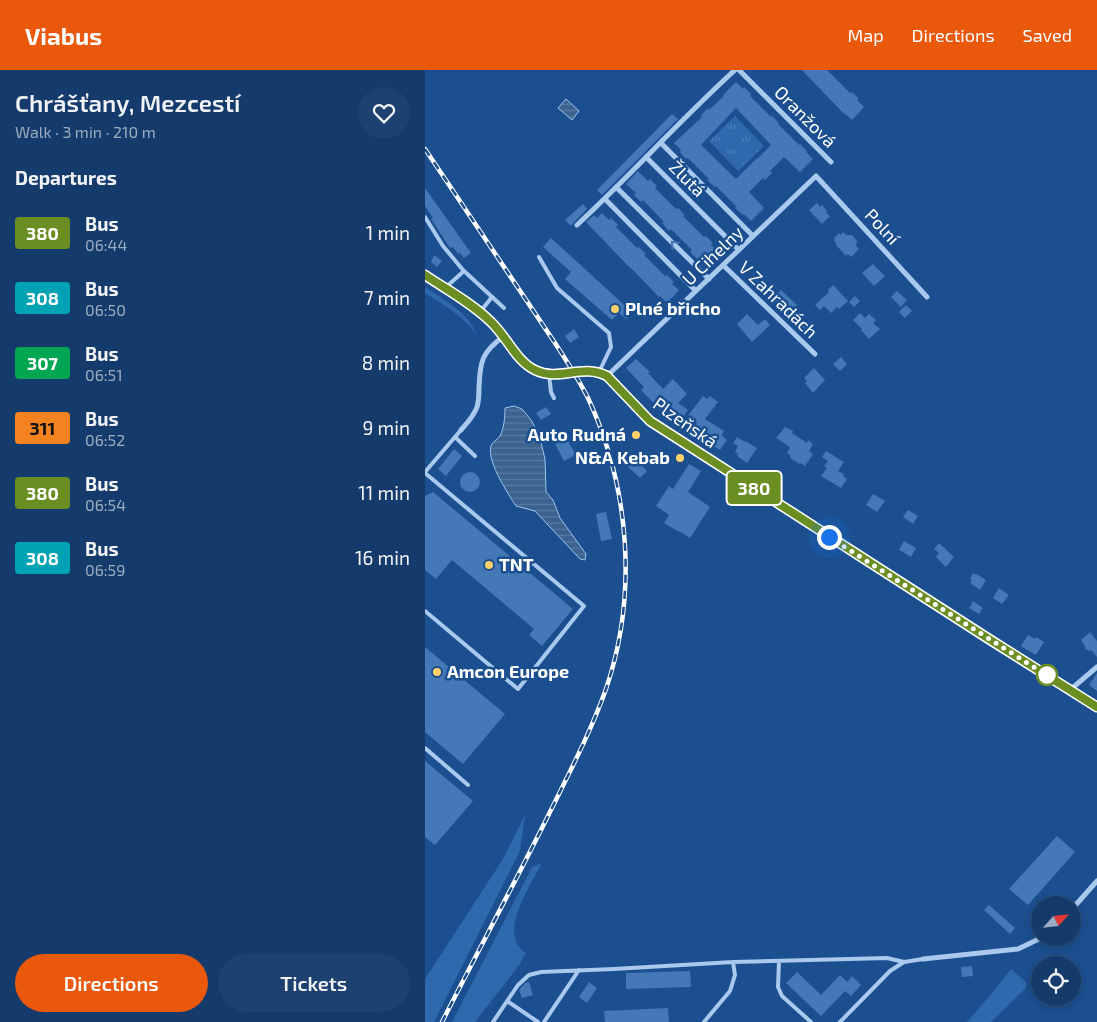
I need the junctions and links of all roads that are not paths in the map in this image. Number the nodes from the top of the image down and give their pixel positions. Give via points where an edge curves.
1 (735, 70) edge
2 (739, 70) edge
3 (661, 143) junction
4 (647, 157) junction
5 (831, 162) dead end
6 (816, 176) joint
7 (616, 187) junction
8 (605, 199) junction
9 (425, 217) edge
10 (577, 225) dead end
11 (753, 236) junction
12 (739, 250) junction
13 (539, 257) dead end
14 (723, 265) junction
15 (464, 271) junction
16 (425, 275) edge
17 (709, 279) junction
18 (445, 288) junction
19 (696, 291) junction
20 (927, 296) dead end
21 (492, 297) junction
22 (504, 308) dead end
23 (480, 312) junction
24 (503, 336) junction
25 (815, 354) dead end
26 (549, 374) junction
27 (603, 374) junction
28 (554, 398) dead end
29 (461, 430) joint
30 (455, 437) junction
31 (475, 456) dead end
32 (425, 473) edge
33 (425, 611) edge
34 (1097, 667) edge
35 (1070, 690) junction
36 (1097, 707) edge
37 (425, 748) edge
38 (468, 785) dead end
39 (1097, 881) edge
40 (1081, 899) edge
41 (1031, 943) edge
42 (923, 960) joint
43 (779, 961) junction
44 (733, 962) junction
45 (904, 962) junction
46 (579, 970) junction
47 (507, 1001) junction
48 (493, 1022) edge
49 (539, 1022) edge
50 (544, 1022) edge
51 (704, 1022) edge
52 (811, 1022) edge
53 (840, 1022) edge

1 - 3 street
2 - 5 street, Oranžová
3 - 4 street
3 - 11 street
4 - 7 street, Žlutá
4 - 12 street, Žlutá
6 - 11 street, U Cihelny
6 - 20 street, Polní
7 - 8 street, Žlutá
17 -> 7 street
8 - 10 street, Žlutá
8 - 19 street
9 - 15 lane
11 - 12 street, U Cihelny
12 - 14 street, U Cihelny
13 - 27 lane via 557,288 609,333 611,347
14 - 17 street, U Cihelny
14 - 25 street, V Zahradách
15 - 18 lane
15 - 21 lane
16 - 18 main road
17 - 19 street, U Cihelny
18 - 23 main road
19 - 27 street, U Cihelny
21 - 22 lane
21 - 23 lane
23 - 24 main road
24 - 26 main road via 529,367
24 - 29 street via 492,345 481,362 477,407
26 - 27 main road via 580,371
26 - 28 lane
27 - 35 main road, Plzeňská via 650,421
29 - 30 lane
30 - 31 lane
30 - 32 lane
32 - 33 lane via 584,606 518,689
34 - 35 street
35 - 36 main road, Plzeňská
37 - 38 lane
39 - 40 street
41 - 42 street via 1017,949
42 - 45 lane
43 - 44 lane
43 - 45 lane via 887,958
43 - 52 lane via 778,987 782,996
44 - 46 lane
44 - 51 lane via 735,975 730,991
45 - 53 lane via 889,971
46 - 47 lane via 529,975 517,985
46 - 50 lane
47 - 48 lane
47 - 49 lane

